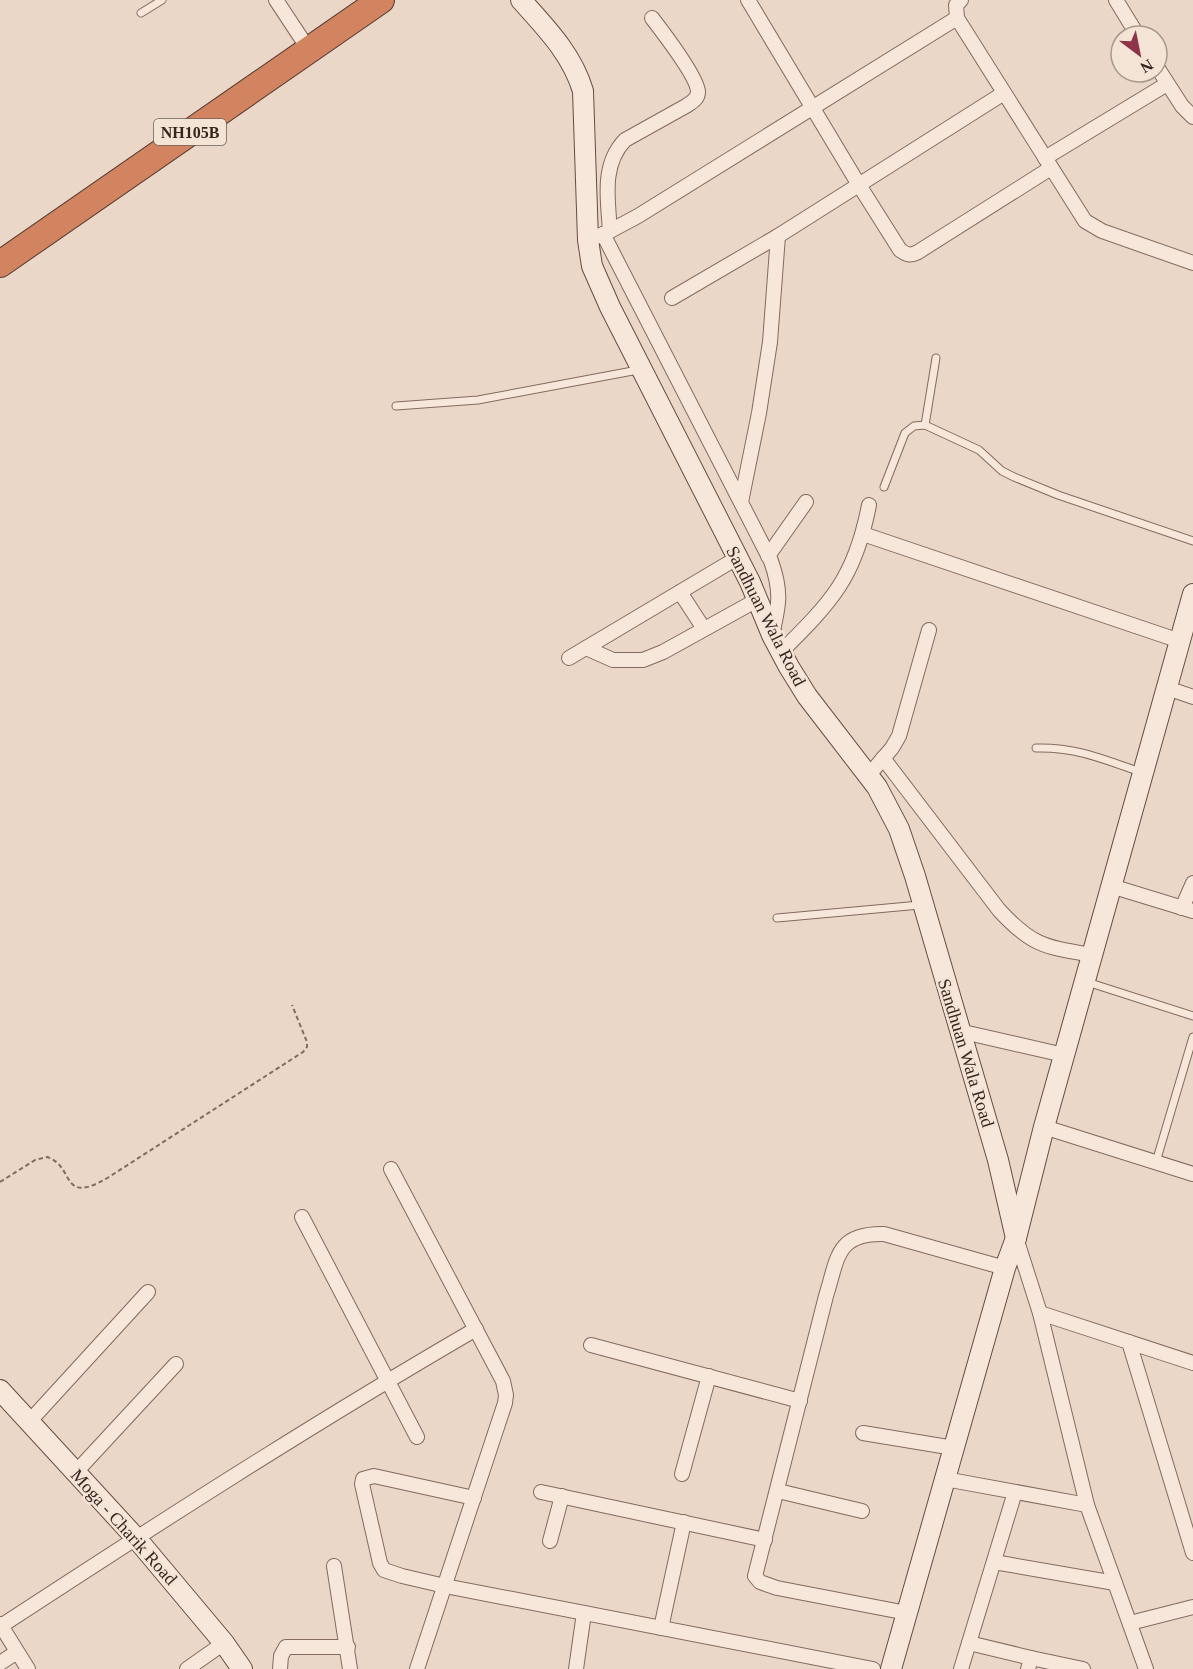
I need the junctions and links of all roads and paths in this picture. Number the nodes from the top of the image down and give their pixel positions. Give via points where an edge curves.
1 (162, 0) edge
2 (276, 0) edge
3 (381, 0) edge
4 (521, 0) edge
5 (748, 0) edge
6 (961, 0) edge
7 (1116, 0) edge
8 (141, 13) dead end
9 (652, 18) dead end
10 (957, 18) junction
11 (1131, 24) edge
12 (309, 50) junction
13 (1167, 84) joint
14 (1004, 93) junction
15 (812, 108) junction
16 (1193, 117) edge
17 (1048, 163) junction
18 (858, 185) junction
19 (600, 235) junction
20 (778, 236) junction
21 (1193, 263) edge
22 (0, 264) edge
23 (672, 298) dead end
24 (936, 358) dead end
25 (641, 370) junction
26 (396, 406) dead end
27 (925, 425) junction
28 (884, 488) dead end
29 (741, 502) junction
30 (807, 502) dead end
31 (869, 505) dead end
32 (863, 534) junction
33 (1193, 541) edge
34 (768, 556) junction
35 (737, 558) junction
36 (680, 592) junction
37 (1193, 594) edge
38 (757, 600) junction
39 (704, 629) junction
40 (929, 630) dead end
41 (1180, 641) junction
42 (776, 644) junction
43 (586, 648) junction
44 (569, 658) dead end
45 (1167, 688) junction
46 (1193, 697) edge
47 (1036, 748) dead end
48 (883, 758) junction
49 (1143, 773) junction
50 (868, 776) junction
51 (1193, 883) edge
52 (1111, 886) junction
53 (923, 904) junction
54 (1188, 910) edge
55 (777, 918) dead end
56 (1092, 955) junction
57 (1084, 981) junction
58 (292, 1005) dead end
59 (1193, 1016) edge
60 (959, 1031) junction
61 (1193, 1037) edge
62 (1064, 1055) junction
63 (1044, 1126) junction
64 (1156, 1162) junction
65 (391, 1169) dead end
66 (1193, 1174) edge
67 (0, 1182) edge
68 (302, 1217) dead end
69 (1016, 1238) junction
70 (1005, 1268) junction
71 (148, 1293) dead end
72 (1040, 1313) junction
73 (476, 1329) junction
74 (1129, 1342) junction
75 (591, 1344) dead end
76 (1193, 1363) edge
77 (176, 1364) dead end
78 (709, 1376) junction
79 (387, 1381) junction
80 (0, 1390) edge
81 (800, 1401) junction
82 (29, 1422) junction
83 (864, 1433) dead end
84 (417, 1437) dead end
85 (954, 1448) junction
86 (75, 1473) junction
87 (682, 1474) dead end
88 (945, 1479) junction
89 (778, 1491) junction
90 (541, 1492) dead end
91 (1015, 1492) junction
92 (562, 1496) junction
93 (474, 1498) junction
94 (1087, 1505) junction
95 (862, 1511) dead end
96 (684, 1522) junction
97 (135, 1538) junction
98 (765, 1540) junction
99 (550, 1542) dead end
100 (1193, 1553) edge
101 (994, 1562) junction
102 (334, 1566) dead end
103 (1115, 1583) junction
104 (445, 1586) junction
105 (1193, 1607) edge
106 (584, 1613) junction
107 (907, 1613) junction
108 (1130, 1623) junction
109 (1, 1625) edge
110 (661, 1628) junction
111 (969, 1643) junction
112 (224, 1644) junction
113 (348, 1647) junction
114 (17, 1652) junction
115 (0, 1663) edge
116 (1029, 1664) edge
117 (28, 1669) edge
118 (187, 1669) edge
119 (242, 1669) edge
120 (280, 1669) edge
121 (350, 1669) edge
122 (417, 1669) edge
123 (576, 1669) edge
124 (873, 1669) edge
125 (891, 1669) edge
126 (961, 1669) edge
127 (1083, 1669) edge
128 (1146, 1669) edge

1 - 8 lane
2 - 12 street
3 - 12 highway, NH105B
4 - 19 street, Sandhuan Wala Road via 578,72
5 - 15 street
6 - 10 street via 956,5
7 - 11 street
9 - 19 street via 690,73 698,93 686,106 617,148 607,176
10 - 14 street
10 - 15 street
12 - 22 highway, NH105B
13 - 16 street
13 - 17 street
14 - 17 street
14 - 18 street
15 - 18 street
15 - 19 street
17 - 18 street via 911,255 900,250
17 - 21 street via 1079,214 1091,226
18 - 20 street
19 - 25 street, Sandhuan Wala Road via 592,266
19 - 29 street
20 - 23 street
20 - 29 street via 770,342
24 - 27 lane
25 - 26 lane via 478,400
25 - 35 street, Sandhuan Wala Road
27 - 28 lane via 904,433
27 - 33 lane via 979,450 1014,477
29 - 34 street
30 - 34 street
31 - 32 street
32 - 41 street
32 - 42 street via 850,570 836,593 819,614
34 - 42 street via 779,594
35 - 36 street
35 - 38 street, Sandhuan Wala Road
36 - 39 street
36 - 43 street
37 - 41 street
38 - 39 street
38 - 42 street, Sandhuan Wala Road
39 - 43 street via 643,660 612,660
40 - 48 street via 904,723
41 - 45 street
42 - 50 street, Sandhuan Wala Road via 807,696
43 - 44 street
45 - 46 street
45 - 49 street
47 - 49 lane via 1078,750
48 - 50 street
48 - 56 street via 1016,928 1034,942
49 - 52 street
50 - 53 street, Sandhuan Wala Road via 899,829
51 - 54 street
52 - 54 street
52 - 56 street
53 - 55 lane
53 - 60 street, Sandhuan Wala Road
56 - 57 street
57 - 59 lane
57 - 62 street
58 - 67 path via 307,1042 303,1052 102,1181 87,1188 78,1187 47,1156
60 - 62 street
60 - 69 street, Sandhuan Wala Road via 998,1160
61 - 64 lane
62 - 63 street
63 - 64 street
63 - 69 street
64 - 66 street
65 - 73 street
68 - 79 street
69 - 70 street
69 - 72 street
70 - 81 street via 884,1234 856,1237 845,1244 826,1296
70 - 85 street
71 - 82 street
72 - 74 street
72 - 94 street
73 - 79 street
73 - 93 street via 503,1381 506,1403
74 - 76 street
74 - 100 street
75 - 78 street
77 - 86 street
78 - 81 street
78 - 87 street
79 - 84 street
79 - 97 street
80 - 82 street, Moga - Charik Road
81 - 89 street
82 - 86 street, Moga - Charik Road
83 - 85 street
85 - 88 street
86 - 97 street, Moga - Charik Road
88 - 91 street
88 - 107 street
89 - 95 street
89 - 98 street
90 - 92 street
91 - 94 street
91 - 101 street
92 - 96 street
92 - 99 street
93 - 104 street
93 - 104 street via 374,1476 362,1480 384,1570
94 - 103 street
96 - 98 street
96 - 110 street
97 - 109 street
97 - 112 street, Moga - Charik Road
98 - 107 street via 756,1571 760,1582
101 - 103 street
101 - 111 street
102 - 113 street
103 - 108 street
104 - 106 street
104 - 122 street
105 - 108 street
106 - 110 street
106 - 123 street
107 - 125 street
108 - 128 street
109 - 114 street
110 - 124 street
111 - 116 street
111 - 126 street
112 - 118 street
112 - 119 street, Moga - Charik Road
113 - 120 street via 286,1647
113 - 121 street
114 - 115 street
114 - 117 street
116 - 127 street

